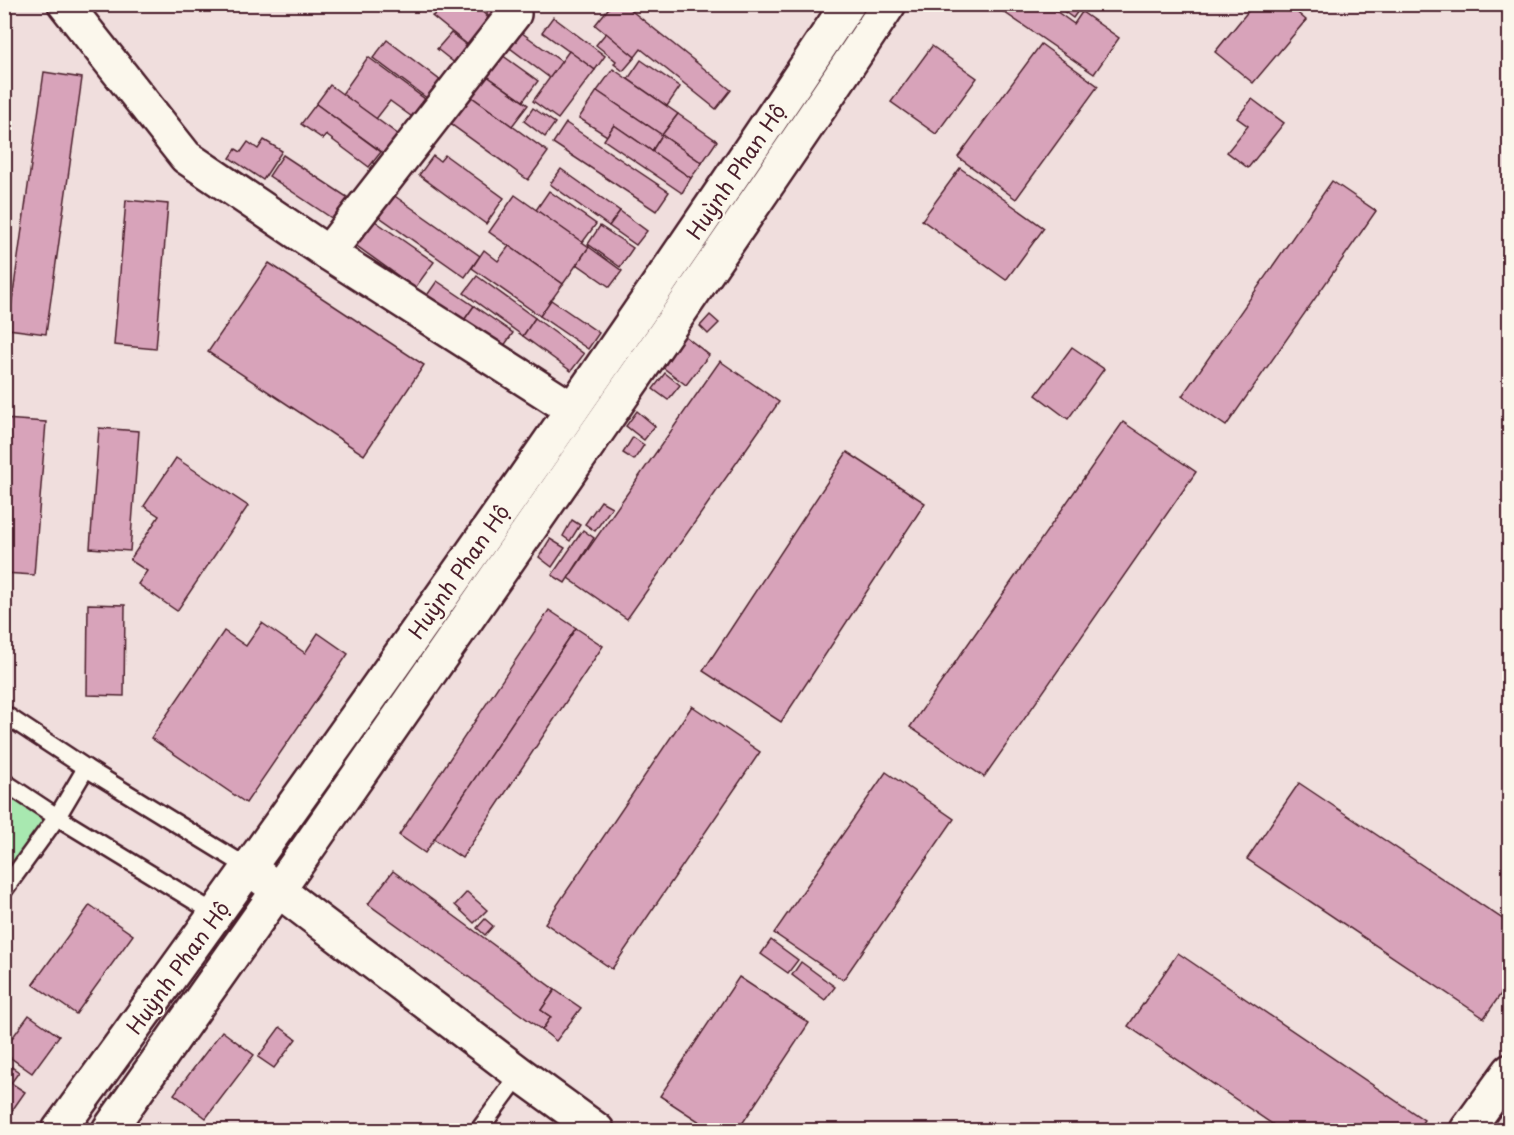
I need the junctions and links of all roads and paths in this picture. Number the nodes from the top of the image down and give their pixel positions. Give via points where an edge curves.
1 (65, 4) edge
2 (845, 6) edge
3 (514, 14) dead end
4 (881, 16) edge
5 (328, 253) junction
6 (572, 409) junction
7 (4, 714) edge
8 (86, 768) junction
9 (4, 782) edge
10 (57, 816) junction
11 (249, 868) junction
12 (4, 890) edge
13 (279, 891) junction
14 (216, 914) junction
15 (1509, 1071) edge
16 (520, 1074) junction
17 (59, 1131) edge
18 (109, 1131) edge
19 (479, 1131) edge
20 (597, 1131) edge
21 (1467, 1131) edge

1 - 5 street via 186,158
2 - 4 street
2 - 6 street, Huỳnh Phan Hộ
3 - 5 street
4 - 13 street, Huỳnh Phan Hộ
5 - 6 street
6 - 11 street, Huỳnh Phan Hộ
7 - 8 lane
8 - 10 lane
8 - 11 lane
9 - 10 lane
10 - 12 lane
10 - 14 lane
11 - 13 street
11 - 14 street, Huỳnh Phan Hộ
13 - 16 street
13 - 18 street, Huỳnh Phan Hộ
14 - 17 street, Huỳnh Phan Hộ
15 - 21 street
16 - 19 lane
16 - 20 street

